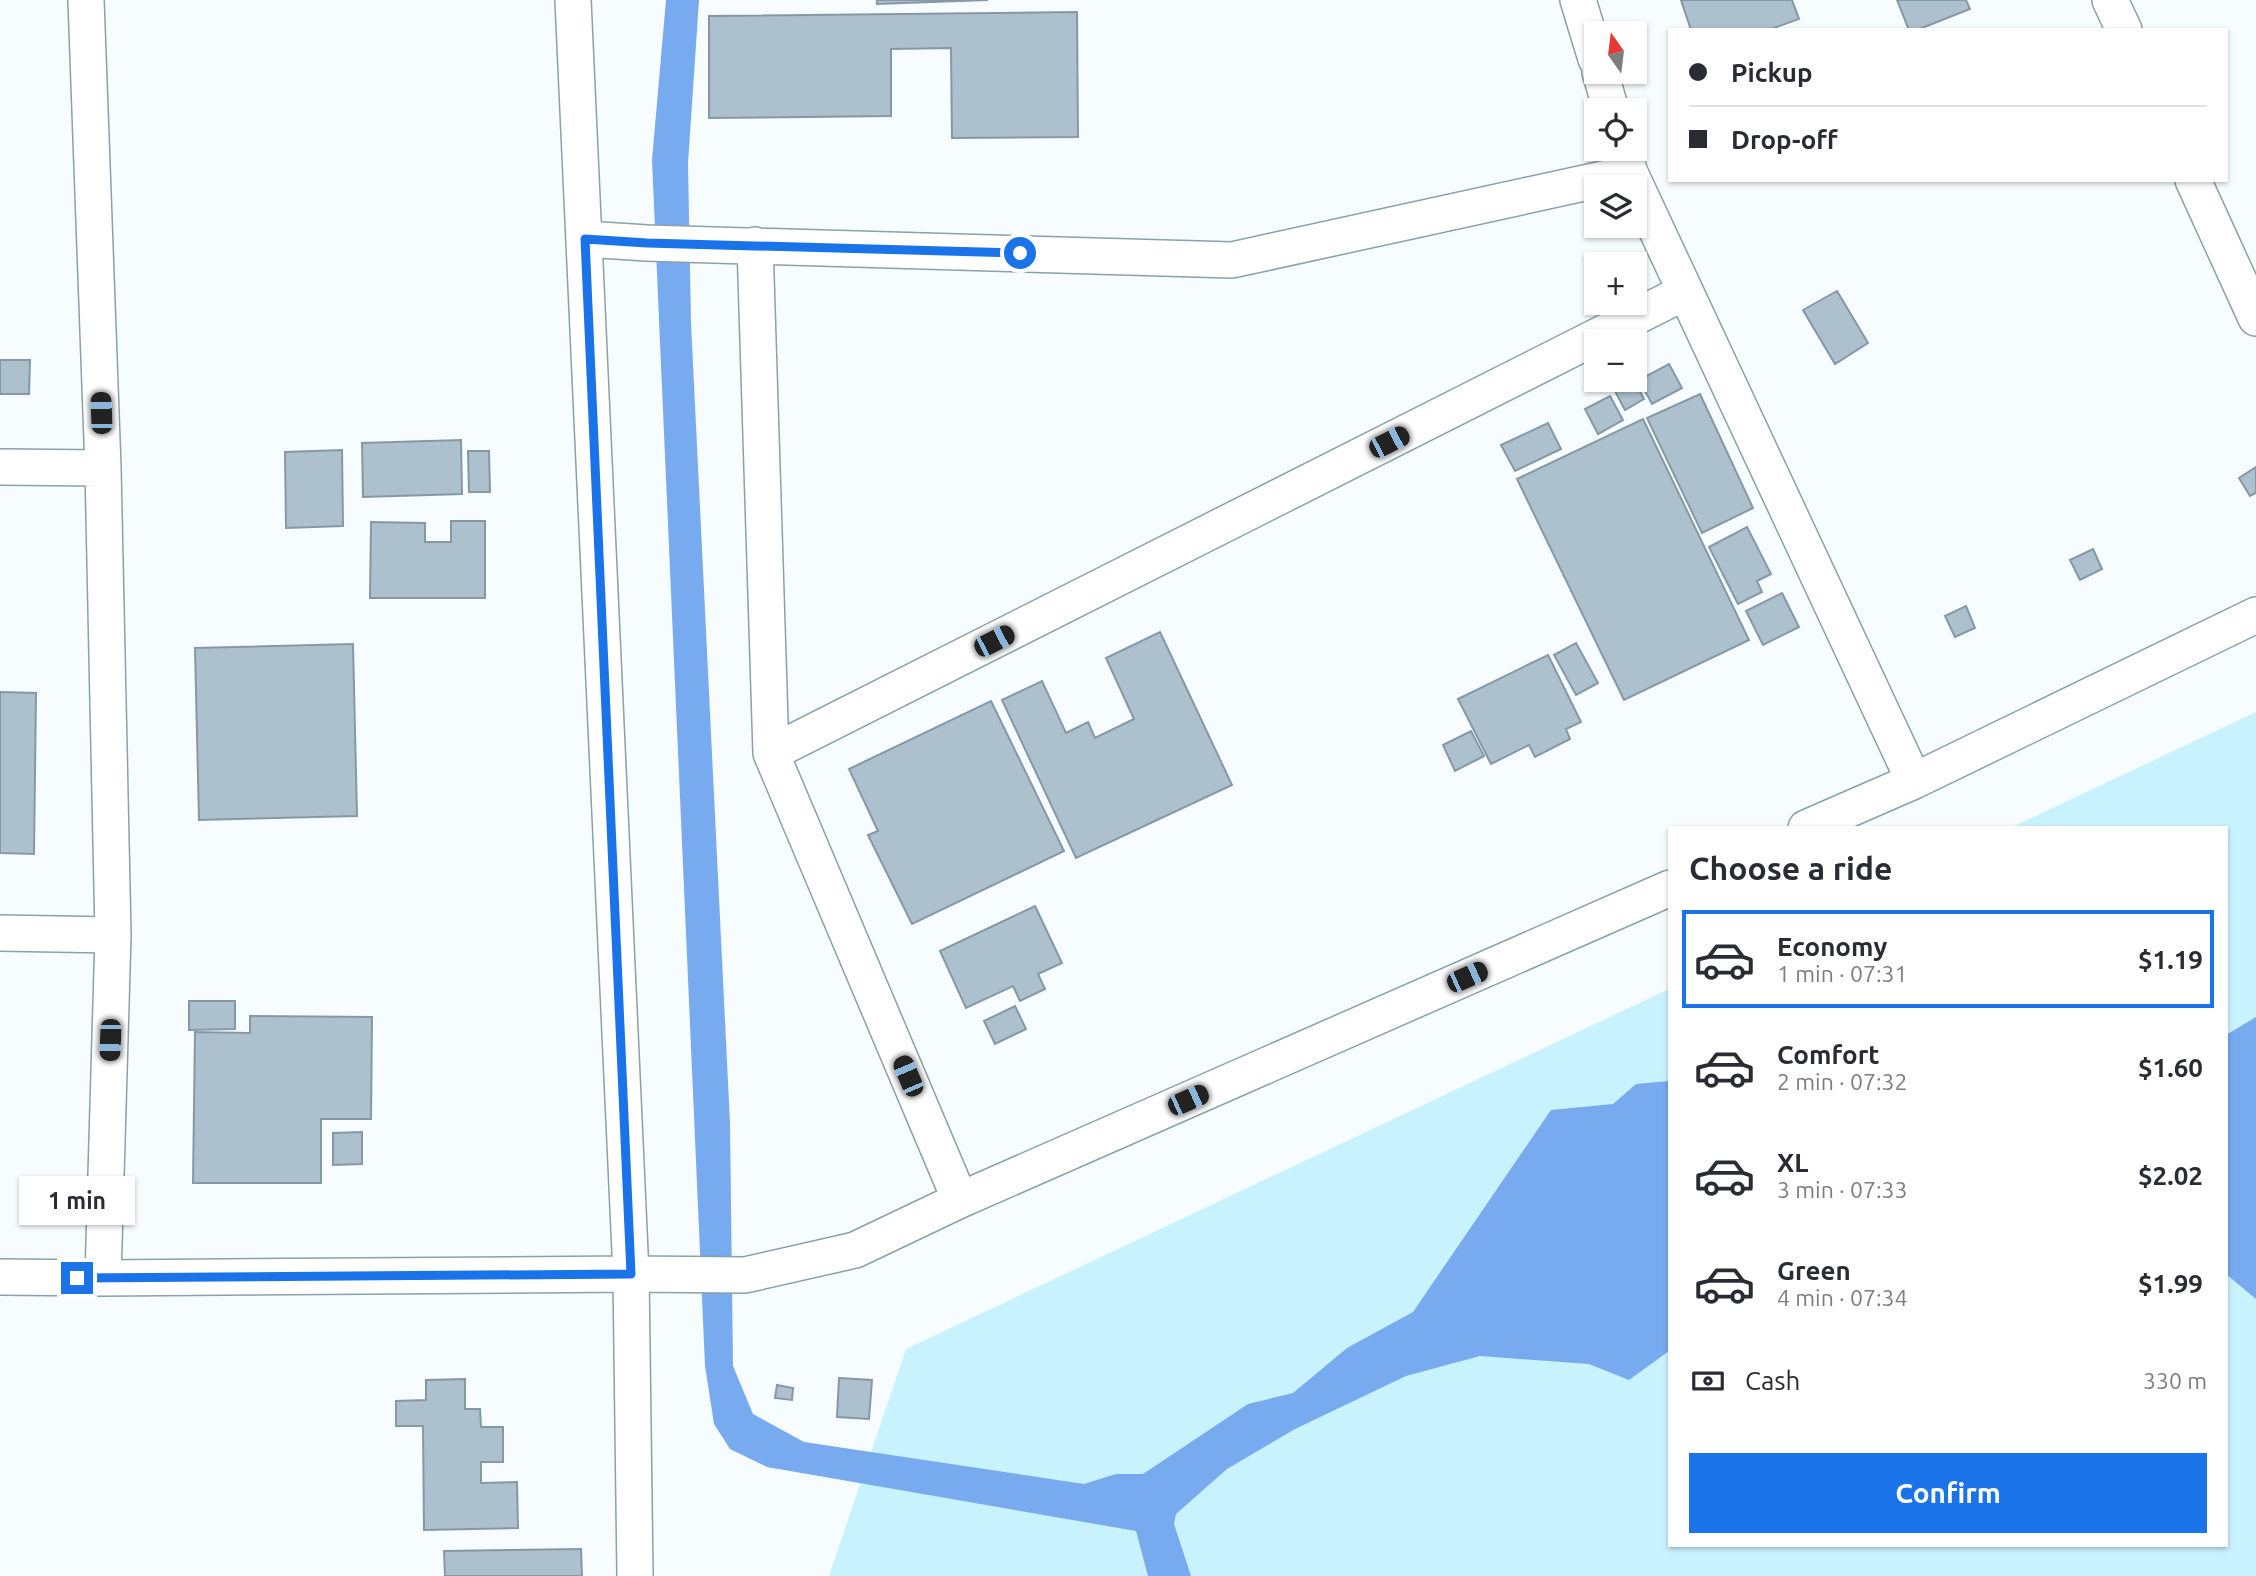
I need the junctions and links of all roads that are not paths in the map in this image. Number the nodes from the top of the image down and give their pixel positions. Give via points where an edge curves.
1 (86, 0) edge
2 (573, 0) edge
3 (1578, 0) edge
4 (2110, 0) edge
5 (1584, 21) edge
6 (2123, 28) edge
7 (1626, 161) edge
8 (2194, 182) edge
9 (585, 239) junction
10 (755, 244) junction
11 (1685, 292) junction
12 (2256, 318) edge
13 (0, 467) edge
14 (103, 468) junction
15 (2256, 615) edge
16 (771, 753) junction
17 (1914, 780) junction
18 (1810, 826) edge
19 (1668, 889) edge
20 (0, 933) edge
21 (113, 935) junction
22 (960, 1200) junction
23 (631, 1274) junction
24 (0, 1277) edge
25 (103, 1278) junction
26 (635, 1576) edge

1 - 14 street
2 - 9 street
3 - 5 street
4 - 6 street
7 - 10 street via 1232,260
7 - 11 street
8 - 12 street
9 - 10 street
9 - 23 street
10 - 16 street
11 - 16 street
11 - 17 street
13 - 14 street
14 - 21 street
15 - 17 street
16 - 22 street
17 - 18 street
19 - 22 street
20 - 21 street
21 - 25 street
22 - 23 street via 855,1250 745,1275
23 - 25 street
23 - 26 street
24 - 25 street

